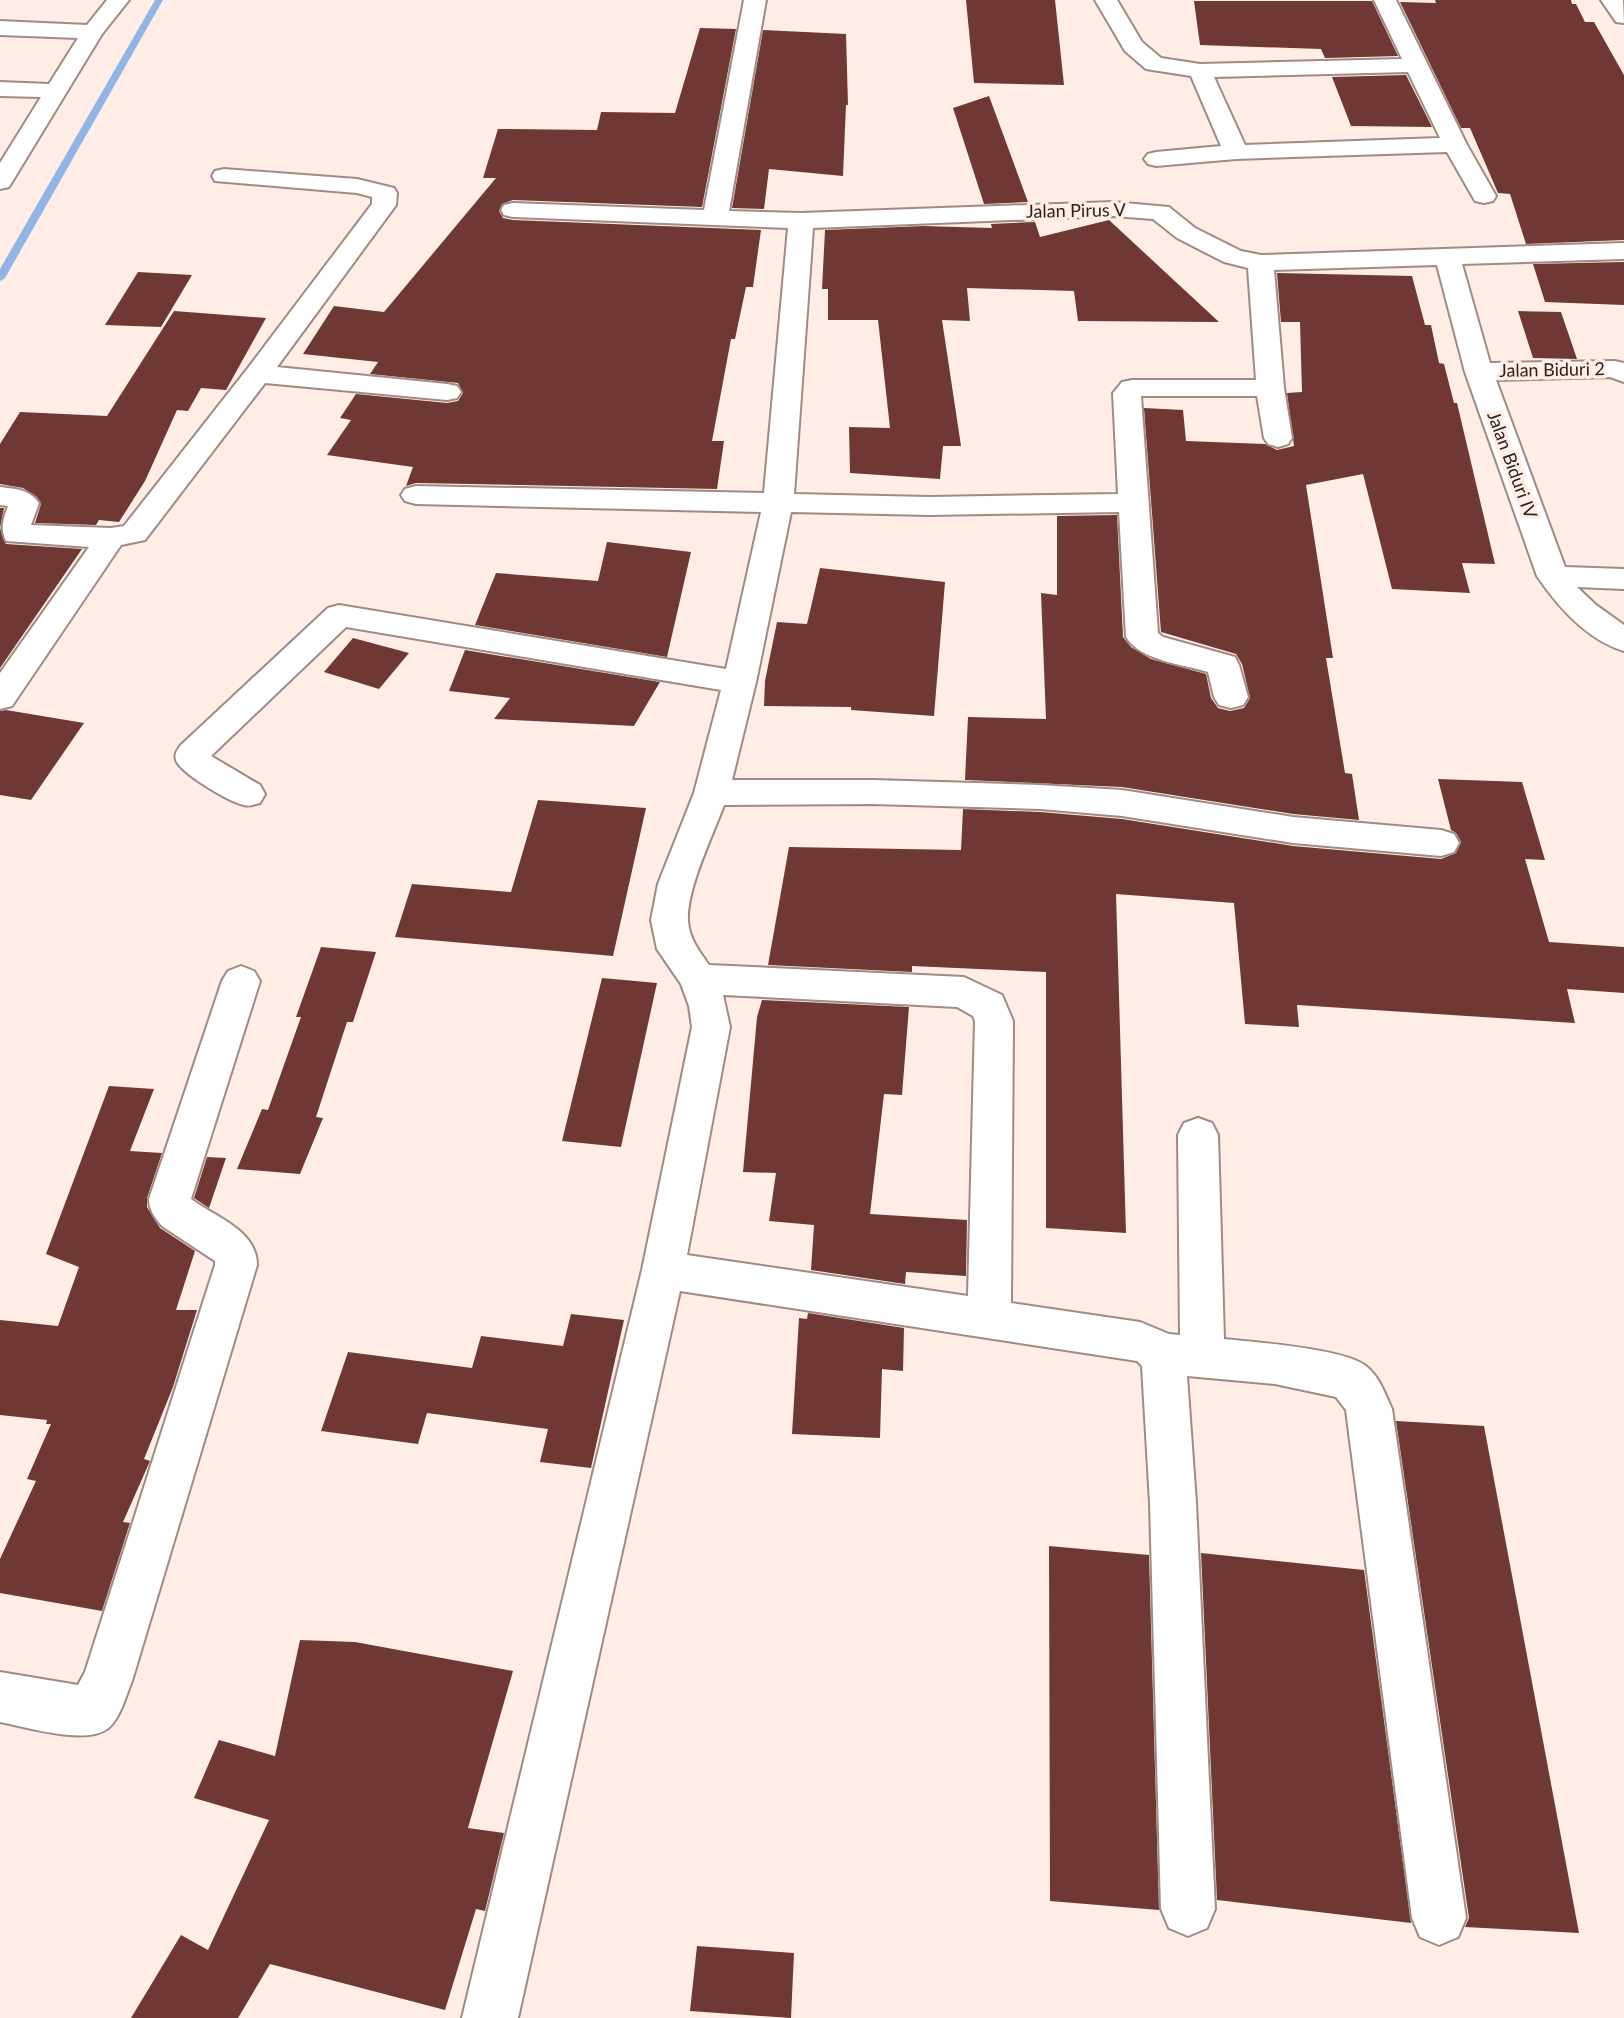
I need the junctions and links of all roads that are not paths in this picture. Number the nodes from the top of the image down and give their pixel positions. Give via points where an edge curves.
1 (118, 0) edge
2 (755, 0) edge
3 (1106, 0) edge
4 (1385, 0) edge
5 (1612, 0) edge
6 (1624, 18) edge
7 (0, 28) edge
8 (93, 32) junction
9 (1416, 65) junction
10 (1200, 71) junction
11 (0, 89) edge
12 (57, 91) junction
13 (1455, 145) junction
14 (1236, 152) junction
15 (1156, 159) dead end
16 (4, 169) edge
17 (224, 176) dead end
18 (1484, 196) dead end
19 (513, 210) dead end
20 (715, 218) junction
21 (801, 221) junction
22 (1624, 251) edge
23 (1448, 259) junction
24 (1261, 263) junction
25 (1479, 372) junction
26 (258, 374) junction
27 (1624, 374) edge
28 (1270, 388) junction
29 (447, 392) dead end
30 (1278, 438) dead end
31 (416, 495) dead end
32 (0, 496) edge
33 (1135, 503) junction
34 (778, 504) junction
35 (111, 538) junction
36 (1553, 576) junction
37 (1624, 579) edge
38 (1624, 640) edge
39 (740, 682) junction
40 (0, 698) edge
41 (1231, 698) dead end
42 (711, 793) junction
43 (248, 794) dead end
44 (1441, 843) dead end
45 (698, 979) junction
46 (241, 981) dead end
47 (1198, 1135) dead end
48 (663, 1270) junction
49 (989, 1317) junction
50 (1181, 1354) junction
51 (0, 1696) edge
52 (1188, 1909) dead end
53 (1439, 1918) dead end
54 (490, 2018) edge

1 - 8 street
2 - 20 street
3 - 10 street via 1133,46 1154,64
4 - 9 street
5 - 6 street
7 - 8 street
8 - 12 street
9 - 10 street
9 - 13 street
10 - 14 street
11 - 12 street
12 - 16 street
13 - 14 street
13 - 18 street
14 - 15 street
17 - 26 street via 357,186 376,189 386,198
19 - 20 street, Jalan Pirus V
20 - 21 street, Jalan Pirus V
21 - 24 street, Jalan Pirus V via 1150,210 1233,257
21 - 34 street
22 - 23 street, Jalan Pirus V
23 - 24 street, Jalan Pirus V
23 - 25 street, Jalan Biduri IV
24 - 28 street
25 - 27 street, Jalan Biduri 2 via 1615,369
25 - 36 street, Jalan Biduri IV
26 - 29 street
26 - 35 street via 142,527
28 - 30 street
28 - 33 street via 1127,391
31 - 34 street
32 - 35 street via 24,503 14,533
33 - 34 street
33 - 41 street via 1142,636 1152,645 1223,665
34 - 39 street
35 - 40 street
36 - 37 street
36 - 38 street, Jalan Biduri IV via 1564,595 1586,616
39 - 42 street
39 - 43 street via 339,615 193,754 199,764
42 - 44 street via 1040,797 1134,805 1293,830
42 - 45 street via 676,884 670,920 676,949
45 - 48 street via 710,1027
45 - 49 street via 964,992 988,1006 994,1021
46 - 51 street via 170,1199 177,1213 236,1254 236,1265 107,1681 88,1712
47 - 50 street
48 - 49 street
48 - 54 street
49 - 50 street via 1140,1342
50 - 52 street via 1164,1365
50 - 53 street via 1275,1364 1349,1379 1369,1409

